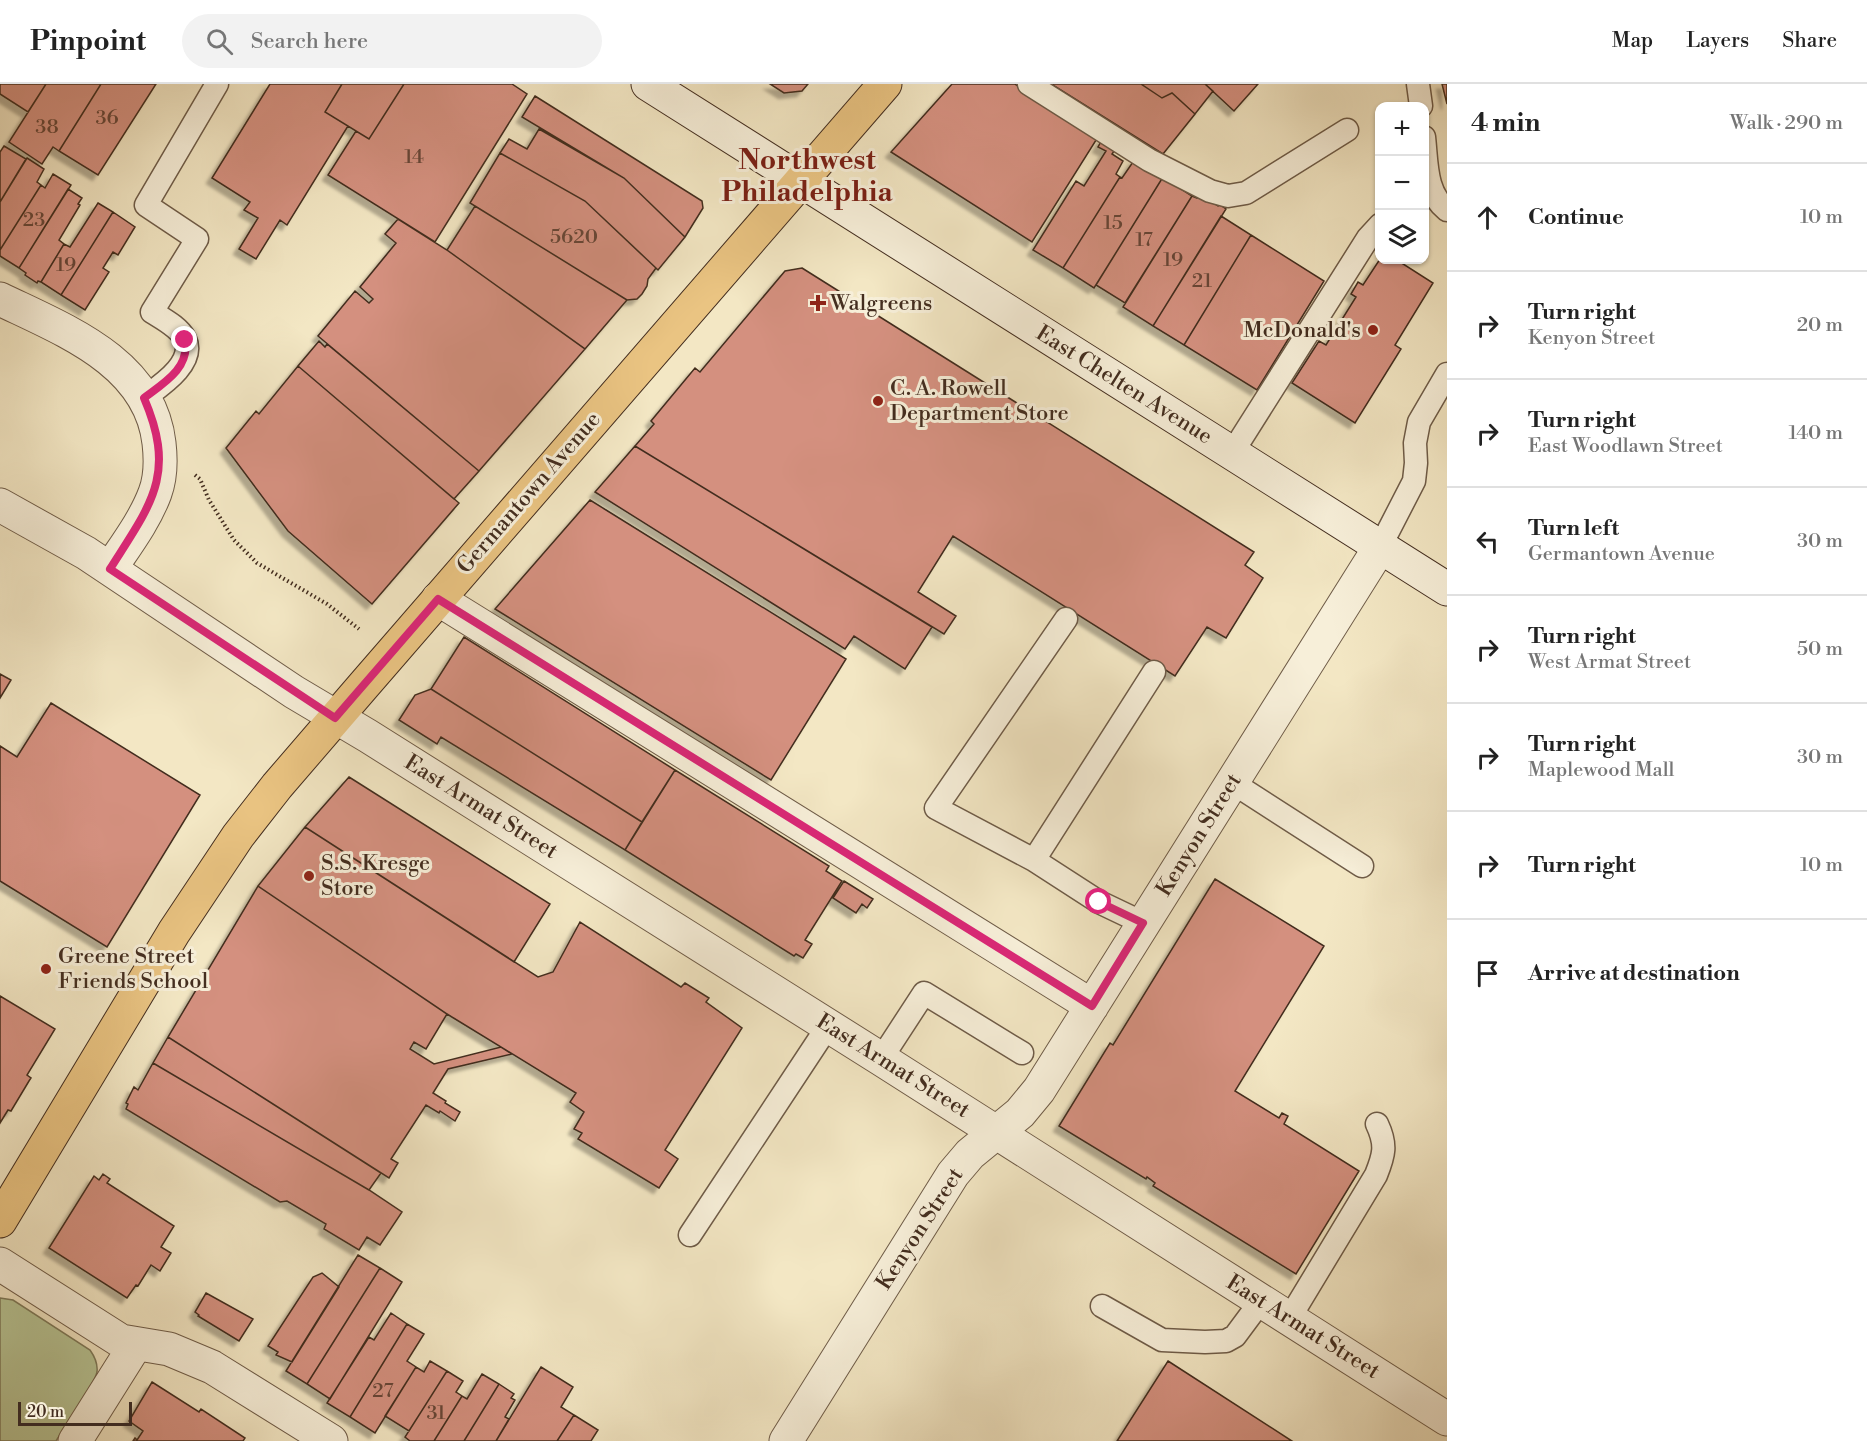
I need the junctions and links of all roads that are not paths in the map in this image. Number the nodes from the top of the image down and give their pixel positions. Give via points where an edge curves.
1 (217, 84) edge
2 (648, 84) edge
3 (885, 84) edge
4 (1029, 84) edge
5 (1347, 130) dead end
6 (801, 180) junction
7 (1429, 192) edge
8 (1447, 210) edge
9 (1375, 230) edge
10 (0, 299) edge
11 (1447, 374) edge
12 (144, 398) junction
13 (1232, 453) junction
14 (0, 505) edge
15 (1380, 547) junction
16 (110, 569) junction
17 (1447, 589) edge
18 (438, 599) junction
19 (1066, 620) dead end
20 (1154, 672) dead end
21 (335, 718) junction
22 (1233, 783) junction
23 (1034, 860) junction
24 (1362, 866) dead end
25 (1143, 923) junction
26 (1092, 1006) junction
27 (828, 1026) junction
28 (1022, 1053) dead end
29 (881, 1059) junction
30 (1377, 1124) dead end
31 (996, 1131) junction
32 (0, 1221) edge
33 (690, 1235) dead end
34 (0, 1264) edge
35 (1261, 1301) junction
36 (1102, 1306) dead end
37 (1289, 1319) junction
38 (136, 1344) junction
39 (1447, 1419) edge
40 (75, 1441) edge
41 (331, 1441) edge
42 (786, 1441) edge

1 - 12 lane via 146,205 197,239 152,312 176,328 186,349 172,377
2 - 6 street, East Chelten Avenue
3 - 6 main road, Germantown Avenue
4 - 5 lane via 1149,160 1228,196 1246,193
6 - 13 street, East Chelten Avenue
6 - 18 main road, Germantown Avenue
7 - 8 lane
9 - 13 lane
10 - 12 street via 95,348 117,364
11 - 15 lane via 1419,422 1414,443 1414,481
12 - 16 street via 158,436 160,472 148,509
13 - 15 street, East Chelten Avenue
14 - 16 street, East Armat Street
15 - 17 street, East Chelten Avenue
15 - 22 street, Kenyon Street
16 - 21 street, East Armat Street
18 - 21 main road, Germantown Avenue
18 - 26 street
19 - 23 lane via 936,808
20 - 23 lane
21 - 27 street, East Armat Street
21 - 32 main road, Germantown Avenue via 277,786 206,882
22 - 24 lane
22 - 25 street, Kenyon Street
23 - 25 lane via 1099,902
25 - 26 street, Kenyon Street
26 - 31 street, Kenyon Street via 1039,1090 1020,1113
27 - 29 street, East Armat Street
27 - 33 lane
28 - 29 lane via 924,993
29 - 31 street, East Armat Street
30 - 37 lane via 1384,1139 1383,1158 1376,1175
31 - 35 street, East Armat Street
31 - 42 street, Kenyon Street via 953,1174
34 - 38 street via 121,1341
35 - 36 lane via 1235,1336 1226,1341 1205,1342 1162,1340
35 - 37 street, East Armat Street
37 - 39 street, East Armat Street
38 - 40 street
38 - 41 street via 169,1348 212,1367

